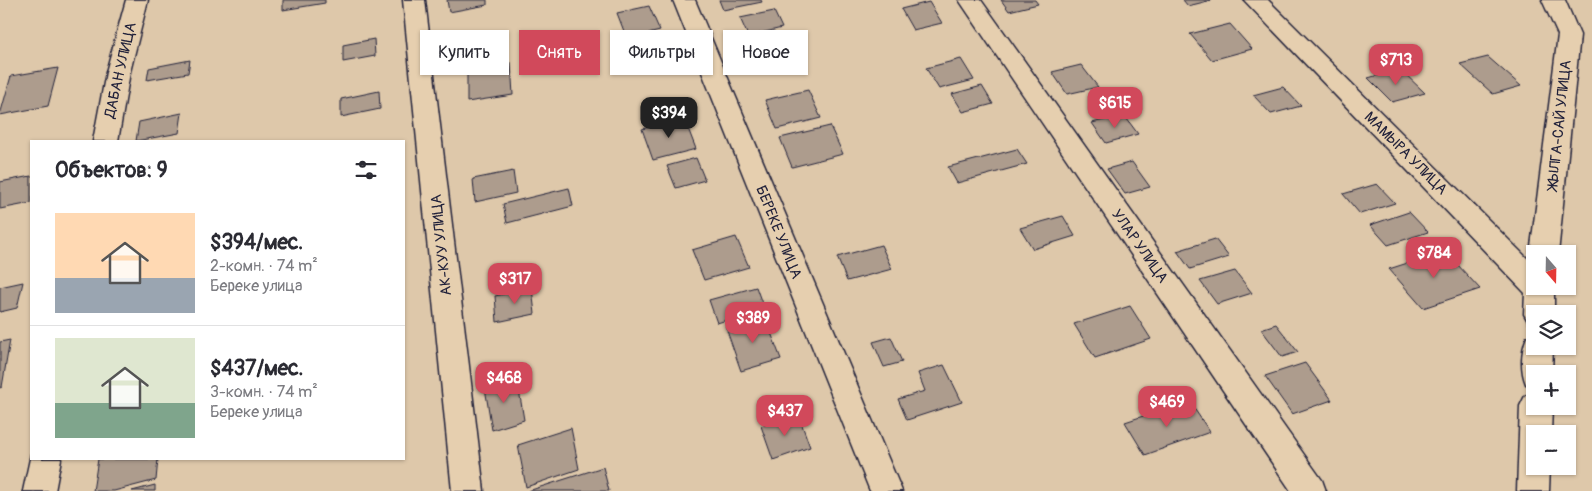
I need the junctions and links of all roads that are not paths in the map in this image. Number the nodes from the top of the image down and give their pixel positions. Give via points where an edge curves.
1 (137, 0) edge
2 (414, 0) edge
3 (684, 0) edge
4 (970, 0) edge
5 (1256, 0) edge
6 (1553, 0) edge
7 (105, 140) edge
8 (1545, 245) edge
9 (1526, 280) edge
10 (1536, 415) edge
11 (45, 460) edge
12 (39, 491) edge
13 (468, 491) edge
14 (886, 491) edge
15 (1310, 491) edge
16 (1533, 491) edge

1 - 7 street, ДАБАН УЛИЦА via 118,72
2 - 13 street, АК-КУУ УЛИЦА
3 - 14 street, БЕРЕКЕ УЛИЦА
4 - 15 street, УЛАР УЛИЦА
5 - 9 street, МАМЫРА УЛИЦА
6 - 8 street, ЖЫЛГА-САЙ УЛИЦА via 1569,36
10 - 16 street
11 - 12 street

